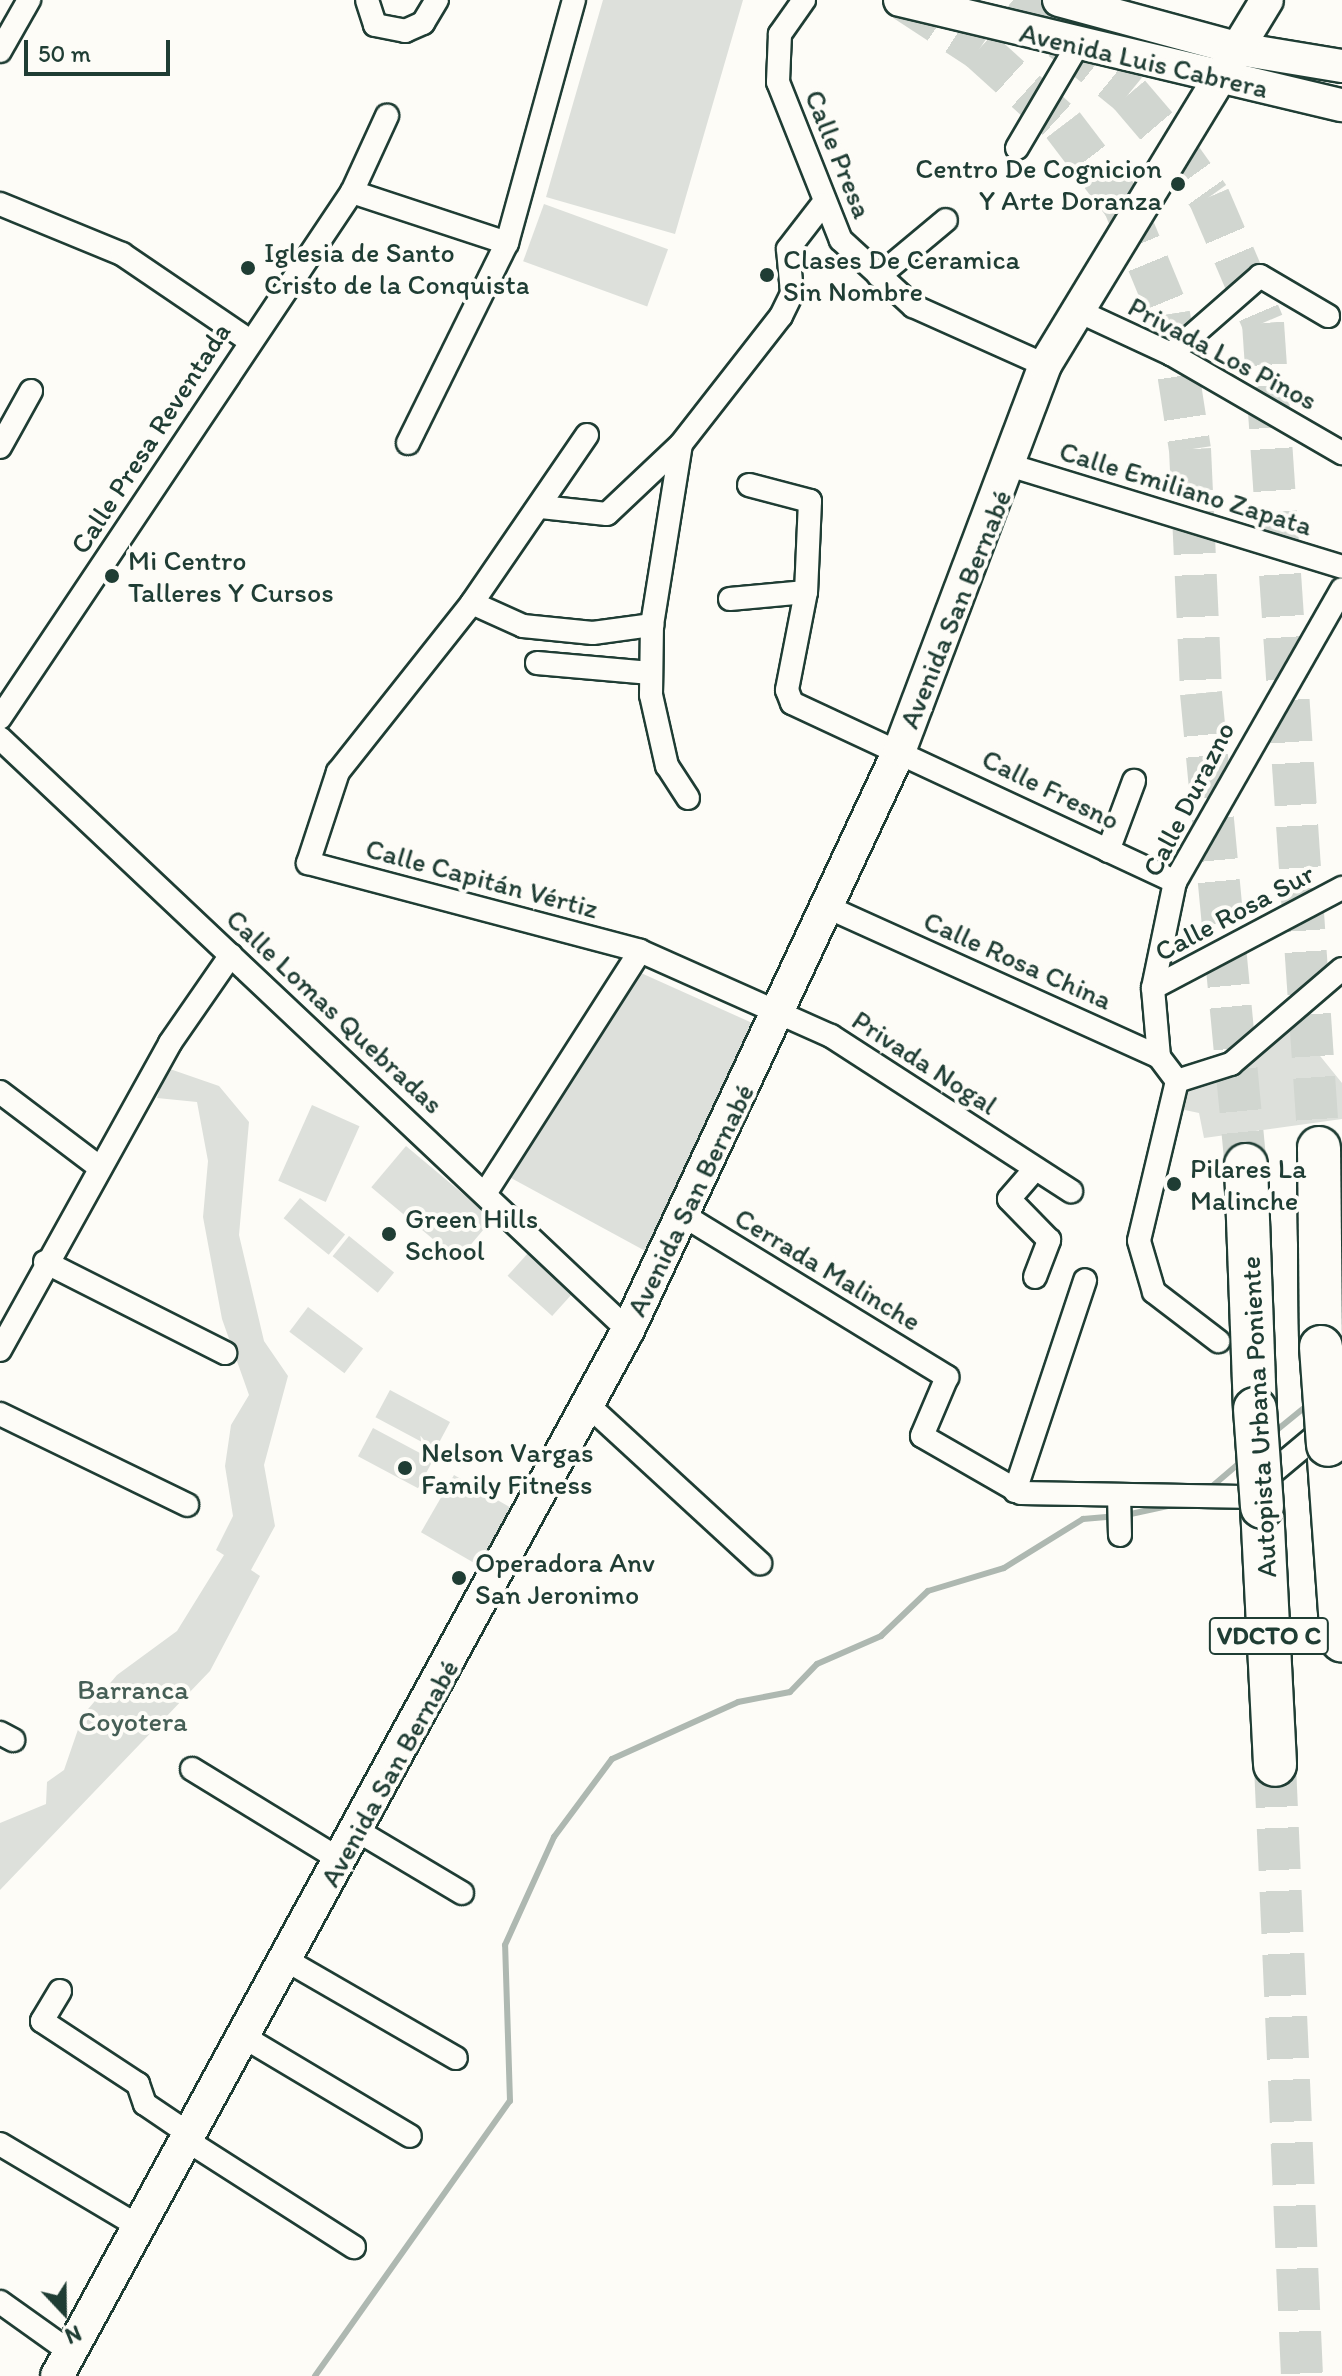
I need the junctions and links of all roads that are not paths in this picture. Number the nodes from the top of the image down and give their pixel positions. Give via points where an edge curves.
1 (29, 0) edge
2 (367, 0) edge
3 (437, 0) edge
4 (574, 0) edge
5 (804, 0) edge
6 (900, 0) edge
7 (1059, 0) edge
8 (1267, 0) edge
9 (1077, 46) junction
10 (1239, 49) junction
11 (0, 51) edge
12 (1342, 66) edge
13 (1222, 79) junction
14 (1342, 105) edge
15 (387, 116) dead end
16 (1017, 148) dead end
17 (352, 192) junction
18 (0, 204) edge
19 (822, 205) junction
20 (946, 220) dead end
21 (507, 243) junction
22 (879, 276) junction
23 (1074, 309) junction
24 (1328, 316) dead end
25 (250, 341) junction
26 (1171, 354) junction
27 (1045, 365) junction
28 (31, 391) dead end
29 (587, 435) dead end
30 (408, 443) dead end
31 (681, 444) junction
32 (0, 447) edge
33 (1342, 453) edge
34 (1012, 466) junction
35 (749, 485) dead end
36 (541, 507) junction
37 (1342, 567) edge
38 (1342, 589) edge
39 (806, 592) junction
40 (730, 599) dead end
41 (472, 603) junction
42 (652, 625) junction
43 (537, 663) dead end
44 (651, 673) junction
45 (0, 718) edge
46 (0, 738) edge
47 (900, 749) junction
48 (1134, 781) dead end
49 (688, 798) dead end
50 (1108, 851) junction
51 (1175, 882) junction
52 (1342, 888) edge
53 (825, 906) junction
54 (640, 951) junction
55 (231, 955) junction
56 (1342, 969) edge
57 (1153, 988) junction
58 (780, 1012) junction
59 (1159, 1057) junction
60 (1177, 1081) junction
61 (0, 1092) edge
62 (1319, 1148) tunnel mouth
63 (1246, 1165) tunnel mouth
64 (98, 1166) junction
65 (1035, 1169) junction
66 (1071, 1191) dead end
67 (486, 1192) junction
68 (678, 1212) junction
69 (45, 1262) junction
70 (1035, 1277) dead end
71 (1085, 1280) dead end
72 (628, 1330) junction
73 (1218, 1341) dead end
74 (0, 1348) edge
75 (225, 1353) dead end
76 (588, 1405) junction
77 (0, 1414) edge
78 (1335, 1430) edge
79 (1018, 1492) junction
80 (187, 1505) dead end
81 (760, 1563) dead end
82 (1342, 1640) edge
83 (1275, 1765) tunnel mouth
84 (192, 1769) dead end
85 (358, 1831) junction
86 (342, 1861) junction
87 (462, 1893) dead end
88 (286, 1960) junction
89 (60, 1991) dead end
90 (244, 2037) junction
91 (456, 2058) dead end
92 (410, 2136) dead end
93 (190, 2138) junction
94 (0, 2144) edge
95 (140, 2227) junction
96 (354, 2247) dead end
97 (0, 2302) edge
98 (64, 2364) edge

1 - 11 street
2 - 3 street via 375,25 405,31 423,23
4 - 21 street
5 - 19 street, Calle Presa via 780,34 776,68
6 - 9 main road, Avenida Luis Cabrera
7 - 10 main road, Avenida Luis Cabrera
8 - 10 main road, Avenida San Bernabé
9 - 13 main road, Avenida Luis Cabrera
9 - 16 street
10 - 12 main road, Avenida Luis Cabrera
10 - 13 main road, Avenida San Bernabé
13 - 14 main road, Avenida Luis Cabrera
13 - 23 main road, Avenida San Bernabé
15 - 17 street, Calle Presa Reventada
17 - 21 street
17 - 25 street, Calle Presa Reventada
18 - 25 street via 122,254
19 - 22 street, Calle Presa via 841,240
19 - 31 street via 788,249 792,293 781,316
20 - 22 street
21 - 30 street
22 - 27 street, Calle Presa via 913,306
23 - 26 street, Privada Los Pinos
23 - 27 main road, Avenida San Bernabé
24 - 26 street via 1260,276
25 - 45 street, Calle Presa Reventada
26 - 33 street, Privada Los Pinos
27 - 34 main road, Avenida San Bernabé
28 - 32 street
29 - 36 street
31 - 36 street via 607,514
31 - 42 street
34 - 37 street, Calle Emiliano Zapata
34 - 47 main road, Avenida San Bernabé
35 - 39 street via 810,501
36 - 41 street
38 - 51 street, Calle Durazno
39 - 40 street
39 - 47 street, Calle Fresno via 788,698
41 - 42 street via 523,626 593,633
41 - 54 street, Calle Capitán Vértiz via 338,772 308,863
42 - 44 street
43 - 44 street
44 - 49 street via 667,766
46 - 55 street, Calle Lomas Quebradas
47 - 50 street, Calle Fresno
47 - 53 main road, Avenida San Bernabé
48 - 50 street
50 - 51 street, Calle Fresno
51 - 57 street, Calle Durazno
52 - 57 street, Calle Rosa Sur
53 - 58 main road, Avenida San Bernabé
53 - 59 street, Calle Rosa China
54 - 58 street, Calle Capitán Vértiz
54 - 67 street
55 - 64 street
55 - 67 street, Calle Lomas Quebradas
56 - 60 street via 1231,1064
57 - 59 street, Calle Durazno
58 - 65 street, Privada Nogal
58 - 68 main road, Avenida San Bernabé
59 - 60 street, Calle Rosa China
60 - 73 street via 1139,1241 1154,1292
61 - 64 street
62 - 78 highway, VDCTO C, bridge via 1321,1347
63 - 83 highway, Autopista Urbana Poniente / VDCTO C, bridge
64 - 69 street
65 - 66 street, Privada Nogal
65 - 70 street via 1009,1199 1049,1240
67 - 72 street, Calle Lomas Quebradas
68 - 72 main road, Avenida San Bernabé
68 - 79 street, Cerrada Malinche via 947,1377 922,1436
69 - 74 street
69 - 75 street
71 - 79 street
72 - 76 main road, Avenida San Bernabé
76 - 81 street
76 - 85 main road, Avenida San Bernabé
77 - 80 street
78 - 79 street via 1243,1497 1212,1501 1183,1494 1120,1515
78 - 82 highway, VDCTO C
84 - 86 street
85 - 86 main road, Avenida San Bernabé
85 - 87 street
86 - 88 main road, Avenida San Bernabé
88 - 90 main road, Avenida San Bernabé
88 - 91 street
89 - 93 street via 42,2021 138,2084 145,2104
90 - 92 street
90 - 93 main road, Avenida San Bernabé
93 - 95 main road, Avenida San Bernabé
93 - 96 street
94 - 95 street
95 - 98 main road, Avenida San Bernabé
97 - 98 street

